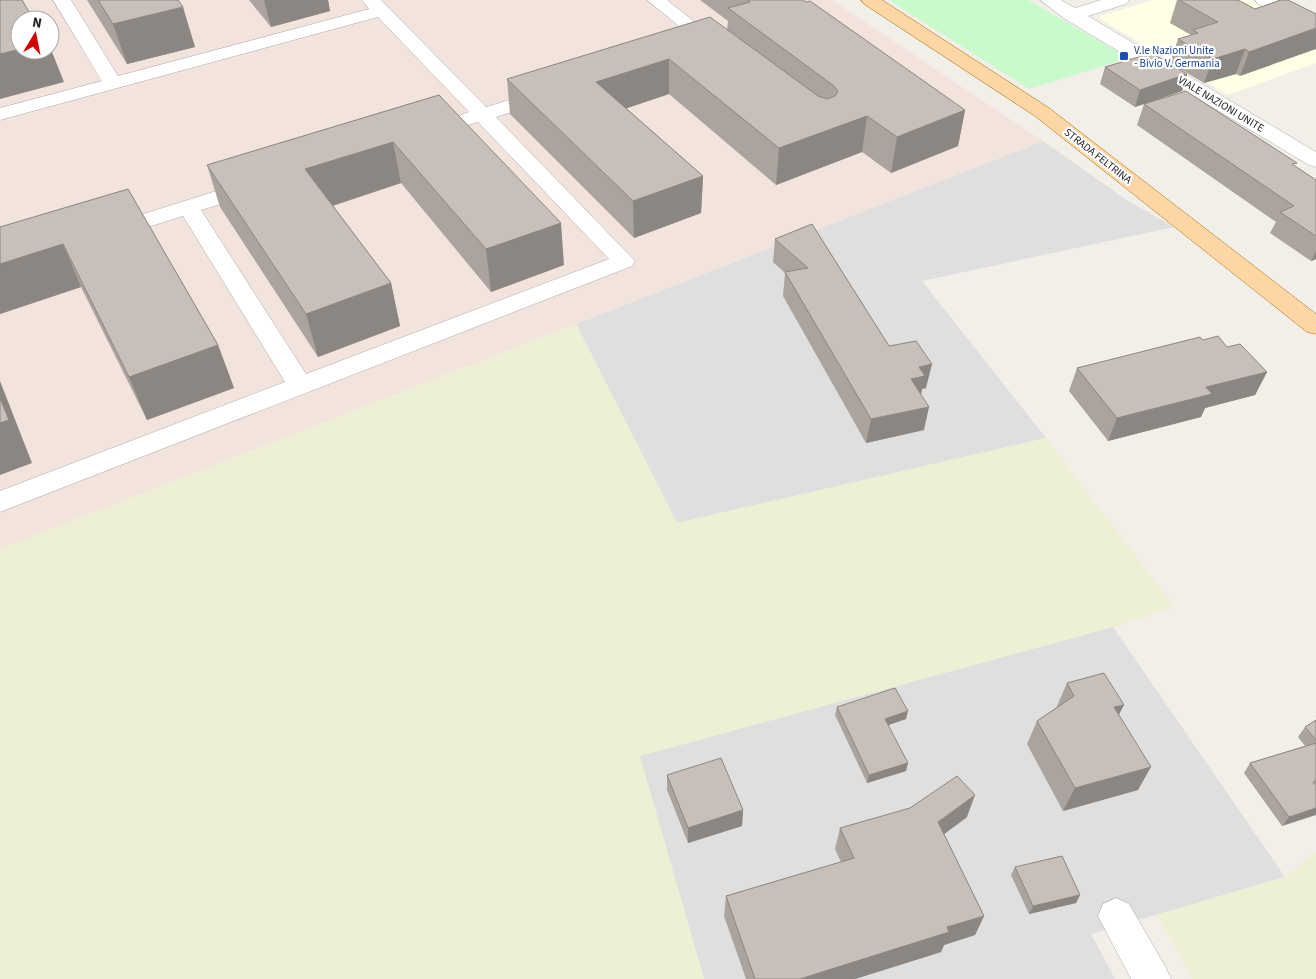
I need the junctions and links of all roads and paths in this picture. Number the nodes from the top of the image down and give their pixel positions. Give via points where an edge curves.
1 (62, 0) edge
2 (656, 0) edge
3 (870, 0) edge
4 (1049, 0) edge
5 (1120, 0) edge
6 (1264, 0) edge
7 (376, 5) edge
8 (1070, 14) junction
9 (1316, 28) edge
10 (727, 55) edge
11 (114, 83) junction
12 (565, 89) edge
13 (0, 114) edge
14 (482, 115) junction
15 (444, 127) edge
16 (1316, 161) edge
17 (274, 180) edge
18 (188, 207) junction
19 (94, 237) edge
20 (1316, 326) edge
21 (300, 386) junction
22 (0, 502) edge
23 (1116, 916) dead end
24 (1152, 979) edge

1 - 11 street
2 - 10 street via 702,46
3 - 20 main road, STRADA FELTRINA via 1042,112
4 - 8 street, VIALE NAZIONI UNITE
5 - 8 street
6 - 9 street
7 - 11 street
7 - 14 street
8 - 16 street, VIALE NAZIONI UNITE
11 - 13 street
12 - 14 street
14 - 15 street
14 - 21 street via 624,261
17 - 18 street
18 - 19 street
18 - 21 street
21 - 22 street
23 - 24 street

